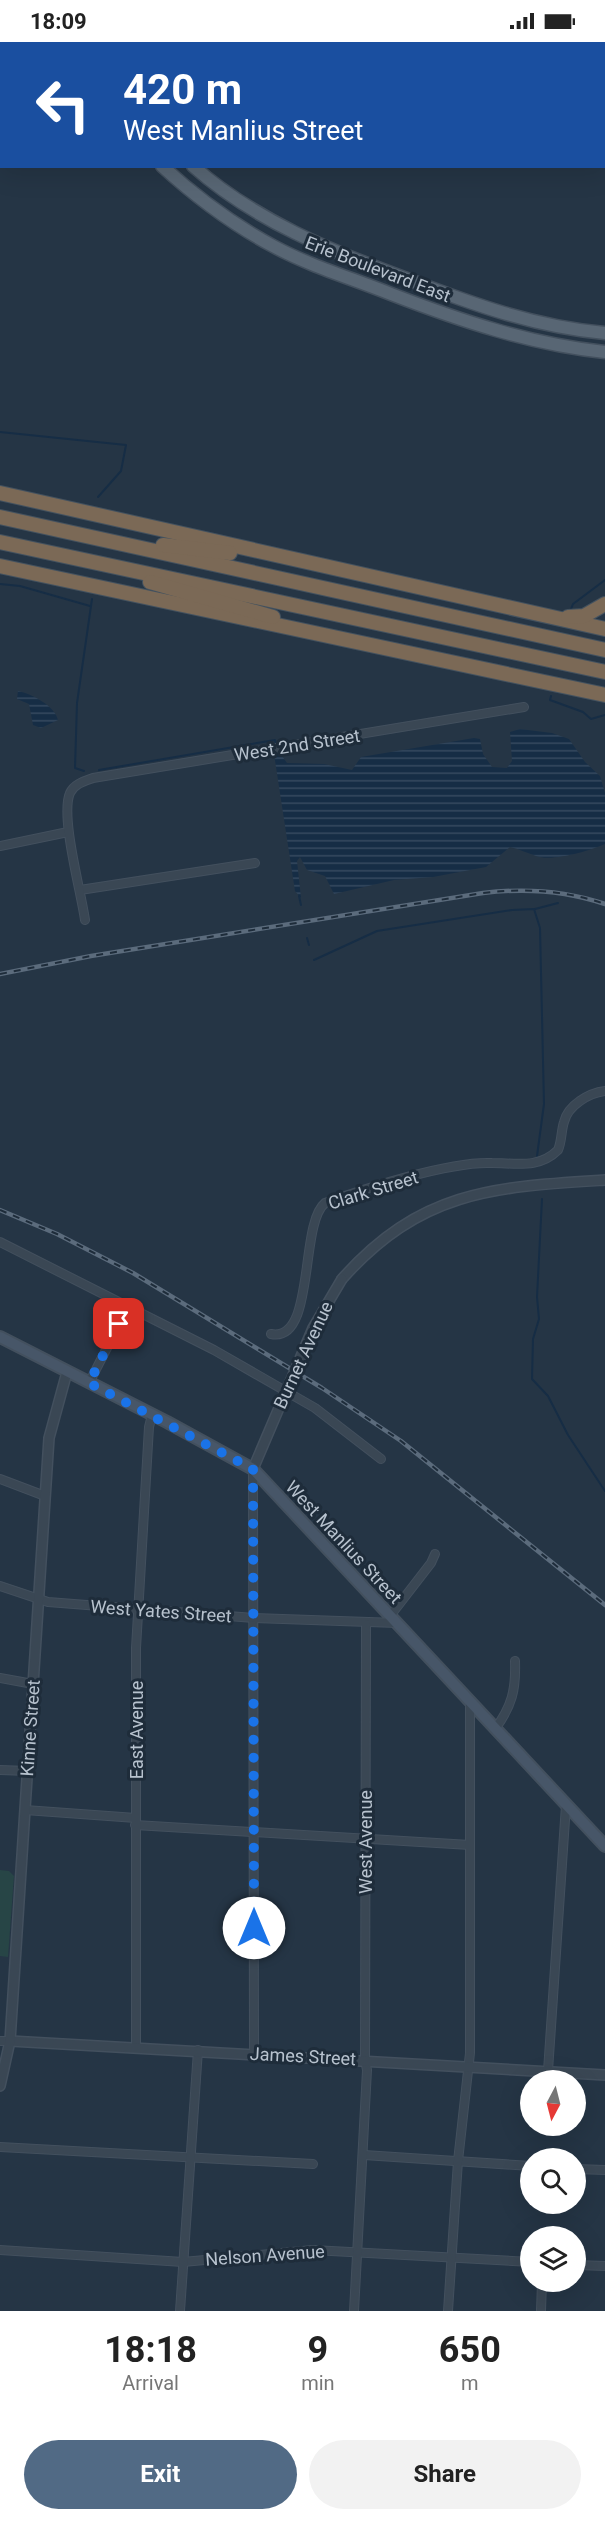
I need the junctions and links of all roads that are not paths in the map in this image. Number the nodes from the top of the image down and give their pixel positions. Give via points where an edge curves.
1 (164, 168) edge
2 (196, 168) edge
3 (605, 333) edge
4 (605, 352) edge
5 (0, 494) edge
6 (0, 517) edge
7 (95, 538) junction
8 (0, 542) edge
9 (0, 566) edge
10 (333, 568) junction
11 (605, 604) edge
12 (529, 612) junction
13 (605, 629) edge
14 (364, 645) junction
15 (605, 650) edge
16 (605, 672) edge
17 (605, 697) edge
18 (524, 707) dead end
19 (68, 832) junction
20 (0, 846) edge
21 (255, 862) dead end
22 (80, 890) junction
23 (85, 920) dead end
24 (605, 1091) edge
25 (605, 1180) edge
26 (0, 1242) edge
27 (129, 1305) junction
28 (271, 1334) dead end
29 (0, 1337) edge
30 (67, 1372) junction
31 (89, 1383) junction
32 (152, 1414) junction
33 (381, 1459) dead end
34 (253, 1469) junction
35 (0, 1479) edge
36 (45, 1496) junction
37 (435, 1554) dead end
38 (0, 1586) edge
39 (39, 1601) junction
40 (137, 1610) junction
41 (254, 1618) junction
42 (393, 1620) junction
43 (366, 1624) junction
44 (514, 1661) dead end
45 (0, 1678) edge
46 (33, 1684) junction
47 (470, 1702) junction
48 (495, 1729) junction
49 (0, 1770) edge
50 (28, 1771) junction
51 (566, 1805) junction
52 (25, 1810) junction
53 (135, 1821) junction
54 (254, 1833) junction
55 (365, 1840) junction
56 (470, 1845) junction
57 (605, 1846) edge
58 (5, 2041) edge
59 (136, 2047) junction
60 (198, 2050) junction
61 (254, 2054) junction
62 (364, 2060) junction
63 (468, 2066) junction
64 (532, 2070) edge
65 (548, 2070) edge
66 (586, 2073) edge
67 (605, 2074) edge
68 (0, 2086) edge
69 (0, 2147) edge
70 (364, 2155) junction
71 (190, 2157) junction
72 (458, 2162) junction
73 (313, 2164) dead end
74 (520, 2165) edge
75 (586, 2169) edge
76 (605, 2170) edge
77 (0, 2250) edge
78 (358, 2251) junction
79 (452, 2256) junction
80 (520, 2261) edge
81 (183, 2262) junction
82 (586, 2265) edge
83 (605, 2266) edge
84 (542, 2292) edge
85 (180, 2311) edge
86 (354, 2311) edge
87 (448, 2311) edge
88 (542, 2311) edge

1 - 4 main road, Erie Boulevard East via 228,219 305,261 493,330
2 - 3 main road, Erie Boulevard East via 220,189 276,223 348,257 499,312 553,326
5 - 10 highway
6 - 7 highway
7 - 10 highway
7 - 15 highway
8 - 14 highway via 211,598
8 - 16 highway
9 - 14 highway
10 - 12 highway
11 - 12 highway via 584,616
12 - 13 highway
14 - 17 highway
18 - 19 street, West 2nd Street via 93,778 72,789 67,807
19 - 20 street
19 - 22 street
21 - 22 street
22 - 23 street
24 - 28 street, Clark Street via 570,1110 558,1150 538,1163 457,1166 325,1203 315,1217 296,1318 284,1335
25 - 34 street, Burnet Avenue, bridge via 490,1190 448,1202 381,1239 342,1279 313,1328
26 - 27 street
27 - 31 street
27 - 33 street via 315,1408
29 - 30 main road, West Manlius Street
30 - 31 main road, West Manlius Street
30 - 36 street, Kinne Street via 49,1438
31 - 32 main road, West Manlius Street
32 - 34 main road, West Manlius Street
32 - 40 street, East Avenue
34 - 41 street
34 - 42 main road, West Manlius Street
35 - 36 street
36 - 39 street, Kinne Street
37 - 42 street
38 - 39 street, West Yates Street
39 - 40 street, West Yates Street
39 - 46 street, Kinne Street
40 - 41 street, West Yates Street
40 - 53 street, East Avenue
41 - 43 street, West Yates Street
41 - 54 street
42 - 43 street, West Yates Street
42 - 47 main road, West Manlius Street
43 - 55 street, West Avenue
44 - 48 street via 513,1701
45 - 46 street
46 - 50 street, Kinne Street
47 - 48 main road, West Manlius Street
47 - 56 street
48 - 51 main road, West Manlius Street
49 - 50 street
50 - 52 street, Kinne Street
51 - 57 main road, West Manlius Street
51 - 65 street
52 - 53 street
52 - 58 street, Kinne Street
53 - 54 street
53 - 59 street, East Avenue
54 - 55 street
54 - 61 street
55 - 56 street
55 - 62 street, West Avenue
56 - 63 street
58 - 59 street, James Street
58 - 68 street, Kinne Street
59 - 60 street, James Street
60 - 61 street, James Street
60 - 71 street
61 - 62 street, James Street
62 - 63 street, James Street
62 - 70 street, West Avenue via 368,2070
63 - 64 street, James Street
63 - 72 street
66 - 67 street, James Street
69 - 71 street
70 - 72 street
70 - 78 street, West Avenue
71 - 73 street
71 - 81 street
72 - 74 street
72 - 79 street
75 - 76 street
77 - 81 street, Nelson Avenue
78 - 79 street, Nelson Avenue
78 - 81 street, Nelson Avenue via 271,2252
78 - 86 street, West Avenue
79 - 80 street, Nelson Avenue
79 - 87 street
81 - 85 street
82 - 83 street
84 - 88 street

